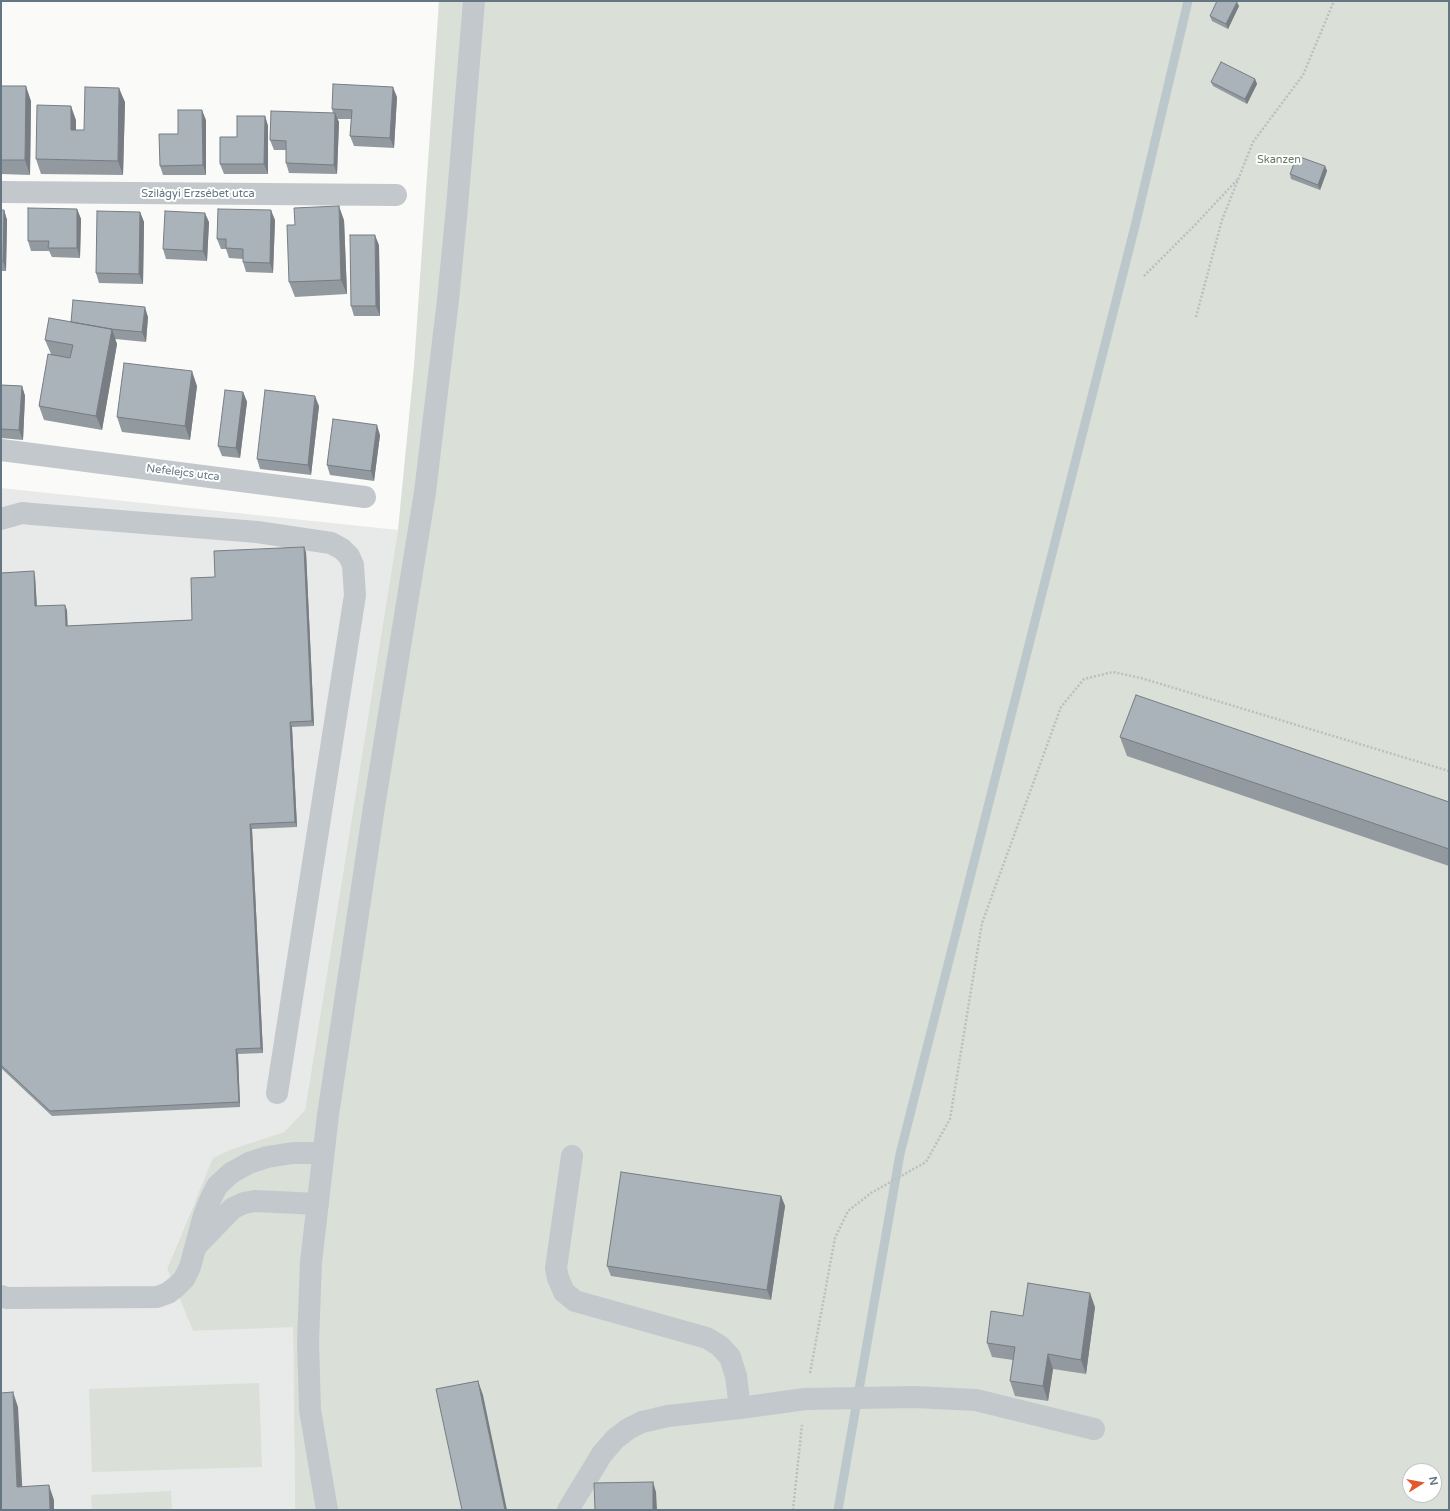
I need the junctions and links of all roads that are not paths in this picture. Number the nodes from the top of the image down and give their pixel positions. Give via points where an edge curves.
1 (474, 1) edge
2 (1, 192) edge
3 (396, 195) dead end
4 (1, 450) edge
5 (365, 497) dead end
6 (1, 519) edge
7 (277, 1093) dead end
8 (323, 1153) junction
9 (572, 1156) dead end
10 (318, 1204) junction
11 (196, 1246) junction
12 (1, 1296) edge
13 (740, 1408) junction
14 (1094, 1429) dead end
15 (327, 1510) edge
16 (568, 1510) edge

1 - 8 street via 457,215 425,492 374,807
2 - 3 street, Szilágyi Erzsébet utca
4 - 5 street, Nefelejcs utca
6 - 7 street via 22,513 257,532 331,543 349,556 353,565 355,595
8 - 10 street
8 - 11 street via 293,1153 267,1157 231,1173 217,1186 211,1198
9 - 13 street via 556,1268 564,1292 574,1301 708,1338 730,1357 736,1376
10 - 11 street via 255,1201 244,1203 233,1208
10 - 15 street via 311,1262 308,1342 310,1410
11 - 12 street via 184,1279 168,1293 157,1297
13 - 14 street via 805,1399 914,1396 976,1400
13 - 16 street via 668,1416 642,1422 628,1429 602,1454

